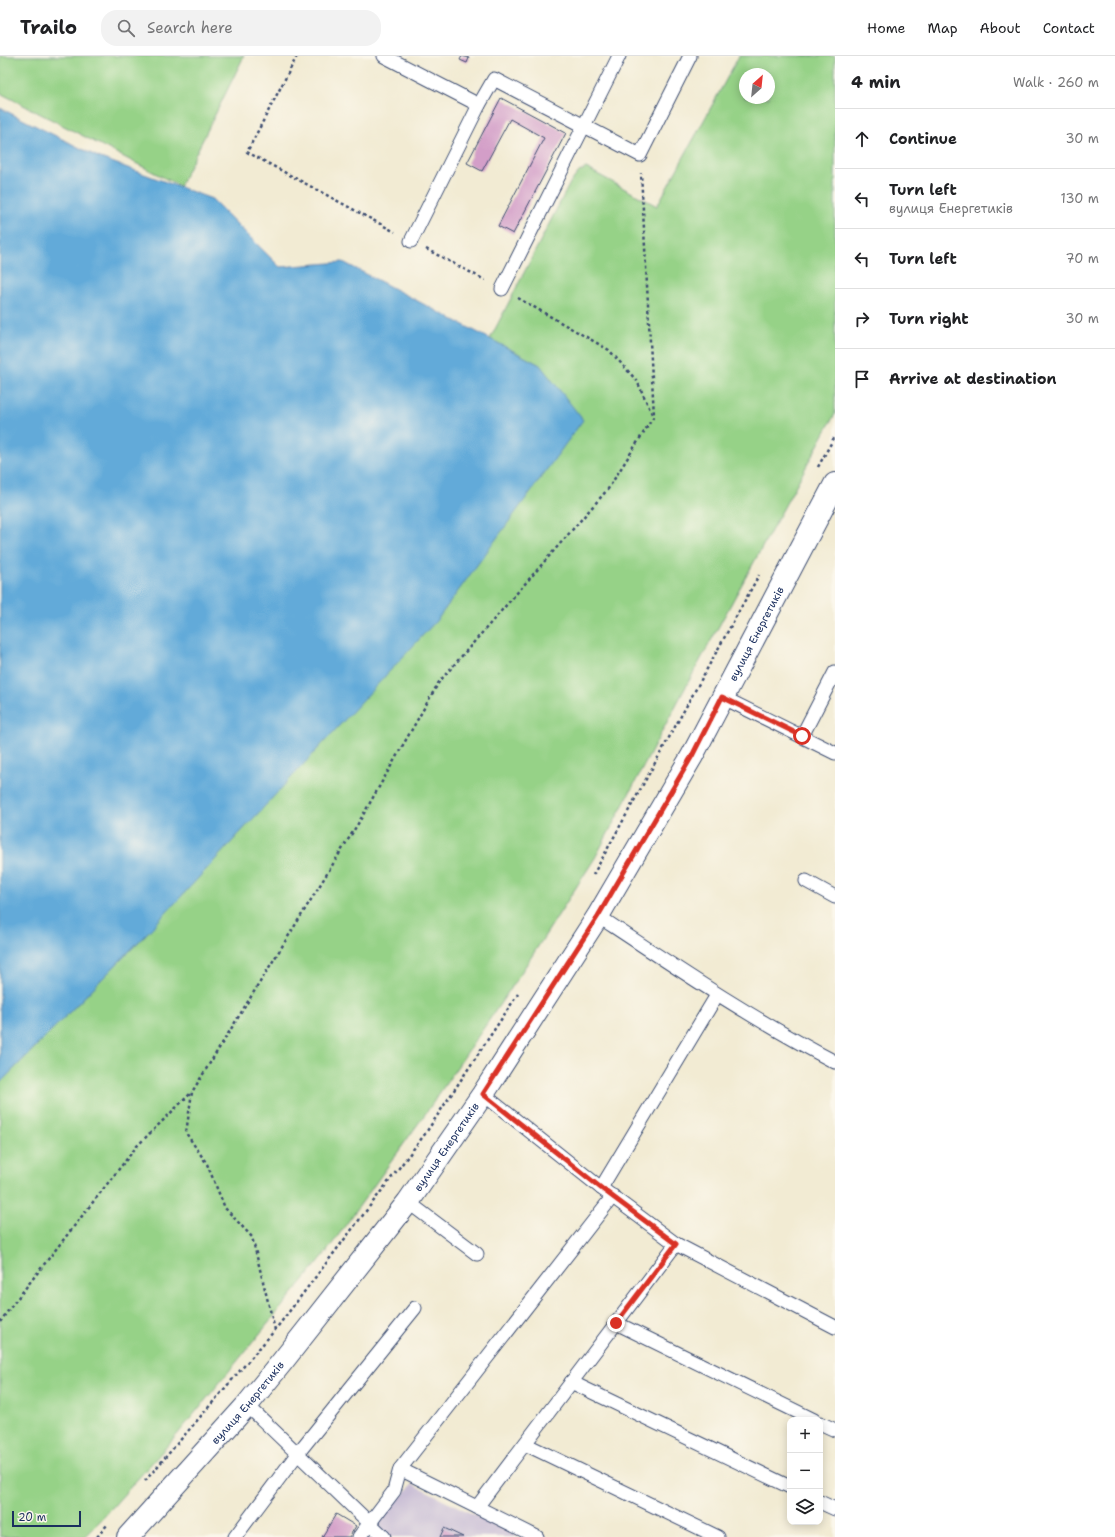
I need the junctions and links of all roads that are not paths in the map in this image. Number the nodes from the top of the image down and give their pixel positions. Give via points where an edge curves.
1 (384, 56) edge
2 (619, 56) edge
3 (690, 56) edge
4 (479, 106) junction
5 (584, 125) junction
6 (411, 241) road end
7 (502, 289) road end
8 (835, 484) edge
9 (835, 672) edge
10 (722, 697) junction
11 (802, 736) junction
12 (835, 753) edge
13 (806, 881) dead end
14 (835, 897) edge
15 (598, 916) junction
16 (718, 995) junction
17 (835, 1062) edge
18 (483, 1094) junction
19 (601, 1188) junction
20 (613, 1196) junction
21 (408, 1202) junction
22 (676, 1244) junction
23 (477, 1254) dead end
24 (415, 1308) dead end
25 (616, 1323) junction
26 (835, 1327) edge
27 (571, 1382) junction
28 (247, 1405) junction
29 (808, 1417) edge
30 (823, 1424) edge
31 (835, 1430) edge
32 (525, 1444) junction
33 (298, 1453) junction
34 (400, 1469) junction
35 (787, 1487) edge
36 (823, 1503) edge
37 (477, 1507) junction
38 (835, 1509) edge
39 (369, 1523) junction
40 (128, 1537) edge
41 (235, 1537) edge
42 (359, 1537) edge
43 (384, 1537) edge
44 (537, 1537) edge
45 (718, 1537) edge

1 - 4 lane
2 - 5 lane
3 - 5 lane via 640,155
4 - 5 lane via 494,79
4 - 6 lane
5 - 7 lane
8 - 10 main road, вулиця Енергетиків
9 - 11 lane
10 - 11 lane
10 - 15 main road, вулиця Енергетиків via 692,756
11 - 12 lane
13 - 14 lane
15 - 16 lane
15 - 18 main road, вулиця Енергетиків
16 - 17 lane
16 - 19 lane
18 - 19 lane
18 - 21 main road, вулиця Енергетиків
19 - 20 lane
20 - 22 lane
20 - 34 lane
21 - 23 lane
21 - 28 main road, вулиця Енергетиків
22 - 25 lane
22 - 26 lane
24 - 33 lane
25 - 27 lane
25 - 29 lane
27 - 32 lane
27 - 35 lane
28 - 33 lane
28 - 40 main road, вулиця Енергетиків
30 - 31 lane
32 - 37 lane
32 - 45 lane
33 - 39 lane
33 - 41 lane
34 - 37 lane
34 - 39 lane via 394,1491
36 - 38 lane
37 - 44 lane
39 - 42 lane
39 - 43 lane

